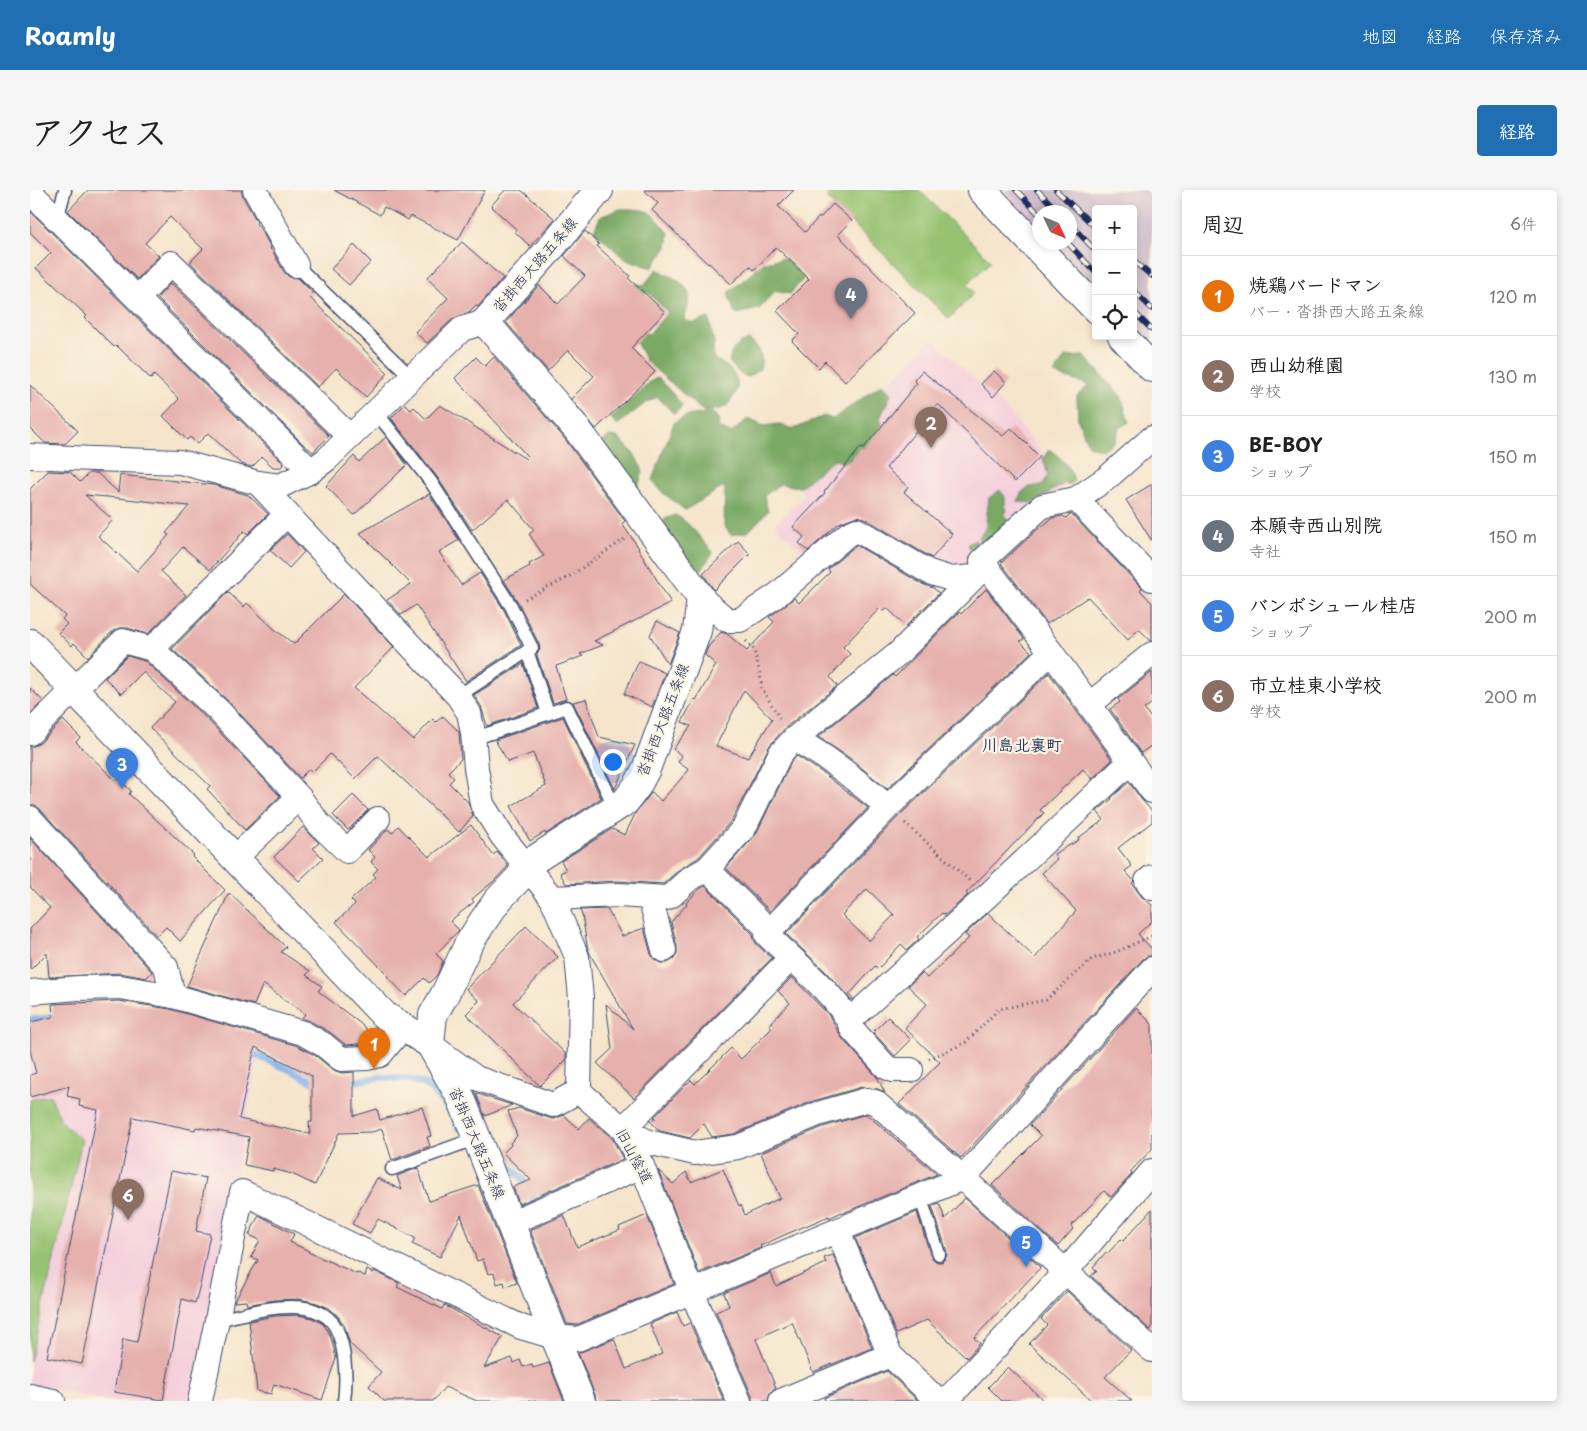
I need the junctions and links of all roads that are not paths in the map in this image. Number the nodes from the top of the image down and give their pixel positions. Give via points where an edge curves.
1 (65, 190) edge
2 (255, 190) edge
3 (599, 190) edge
4 (982, 190) edge
5 (30, 192) edge
6 (57, 220) junction
7 (296, 266) joint
8 (138, 298) junction
9 (1092, 304) edge
10 (485, 322) junction
11 (1126, 340) edge
12 (1152, 368) edge
13 (411, 377) junction
14 (376, 412) junction
15 (350, 436) junction
16 (1152, 438) edge
17 (30, 456) edge
18 (311, 471) junction
19 (258, 483) junction
20 (1076, 499) junction
21 (287, 514) junction
22 (979, 572) junction
23 (1152, 580) edge
24 (701, 598) junction
25 (30, 643) edge
26 (152, 650) junction
27 (527, 651) junction
28 (1051, 652) junction
29 (1152, 654) edge
30 (74, 689) junction
31 (458, 696) junction
32 (1090, 704) junction
33 (548, 713) junction
34 (30, 733) edge
35 (473, 739) junction
36 (794, 739) junction
37 (1130, 762) junction
38 (1152, 791) edge
39 (299, 797) junction
40 (888, 807) junction
41 (615, 808) junction
42 (30, 818) edge
43 (378, 819) dead end
44 (234, 859) junction
45 (526, 865) junction
46 (707, 869) junction
47 (1152, 877) edge
48 (1152, 888) edge
49 (650, 897) junction
50 (552, 898) junction
51 (770, 931) junction
52 (664, 950) dead end
53 (792, 958) junction
54 (1152, 969) edge
55 (30, 992) edge
56 (173, 996) junction
57 (849, 1021) junction
58 (403, 1027) junction
59 (430, 1044) junction
60 (911, 1070) road end
61 (580, 1092) junction
62 (623, 1129) junction
63 (477, 1138) junction
64 (642, 1166) junction
65 (392, 1169) dead end
66 (1152, 1170) edge
67 (964, 1178) junction
68 (920, 1196) junction
69 (510, 1222) junction
70 (838, 1232) junction
71 (939, 1254) dead end
72 (1066, 1271) junction
73 (692, 1292) junction
74 (218, 1320) junction
75 (555, 1337) junction
76 (1152, 1350) edge
77 (890, 1355) junction
78 (30, 1396) edge
79 (53, 1401) edge
80 (200, 1401) edge
81 (344, 1401) edge
82 (581, 1401) edge
83 (739, 1401) edge
84 (781, 1401) edge
85 (938, 1401) edge
86 (946, 1401) edge

1 - 6 lane
2 - 7 street
3 - 10 main road, 沓掛西大路五条線
4 - 9 main road
5 - 6 street
6 - 8 street
7 - 13 lane
8 - 15 street via 171,263
8 - 18 street
10 - 13 street via 462,329
10 - 24 main road, 沓掛西大路五条線 via 577,429
11 - 12 main road
13 - 14 street
14 - 15 street
14 - 27 lane via 431,482 511,606 532,648
15 - 18 street
16 - 20 street via 1107,478
17 - 19 street via 180,462
18 - 19 street via 280,486
19 - 21 street
20 - 22 street via 1042,506 982,561
20 - 23 street
21 - 26 street
21 - 31 street
22 - 24 street via 951,579 929,572 857,530 848,534 777,595 740,620 727,620
22 - 28 street
22 - 36 street via 900,652
24 - 41 main road, 沓掛西大路五条線 via 697,631 646,770 626,801
25 - 30 main road
26 - 30 street via 123,641
26 - 39 street via 218,710
27 - 31 lane
27 - 33 lane
28 - 32 street
28 - 40 street
29 - 32 street
30 - 34 street
30 - 44 main road
31 - 35 street via 469,713
32 - 37 street
33 - 35 lane
33 - 41 lane via 567,707
35 - 45 street via 482,804
36 - 40 street via 834,763
36 - 46 street via 780,754 744,828
37 - 38 street
37 - 57 street
39 - 43 street via 319,824 347,851
39 - 44 street
40 - 51 street
41 - 45 main road, 沓掛西大路五条線
42 - 56 street via 166,967
44 - 58 main road via 384,1015
45 - 50 street
45 - 59 main road, 沓掛西大路五条線 via 468,945 433,1015
46 - 49 street via 666,898
46 - 51 street
47 - 48 street via 1147,881
49 - 50 street
49 - 52 street
50 - 61 street via 577,957 581,998
51 - 53 street via 767,935
53 - 57 street
53 - 62 street
54 - 67 street
55 - 56 street via 120,987
56 - 58 street via 303,1033 341,1059 380,1055
57 - 60 street via 852,1029 886,1067
58 - 59 main road
59 - 61 street via 476,1078 553,1105
59 - 63 main road, 沓掛西大路五条線 via 461,1098
61 - 62 street, 旧山陰道
62 - 64 street, 旧山陰道
62 - 67 street via 648,1142 695,1153 738,1146 818,1114 866,1100 875,1102
63 - 65 lane
63 - 69 main road, 沓掛西大路五条線
64 - 69 street
64 - 73 street, 旧山陰道
66 - 72 street
67 - 68 street
67 - 72 street
68 - 70 street
68 - 71 lane
69 - 75 main road, 沓掛西大路五条線
70 - 73 street
70 - 77 street
72 - 76 street
72 - 86 street
73 - 75 street via 578,1339
73 - 83 street, 旧山陰道
74 - 75 street via 242,1192 521,1327
74 - 80 street
74 - 81 lane via 293,1307 315,1310 326,1316 336,1328 342,1347
75 - 82 main road, 沓掛西大路五条線
77 - 84 street
77 - 85 street
78 - 79 street

